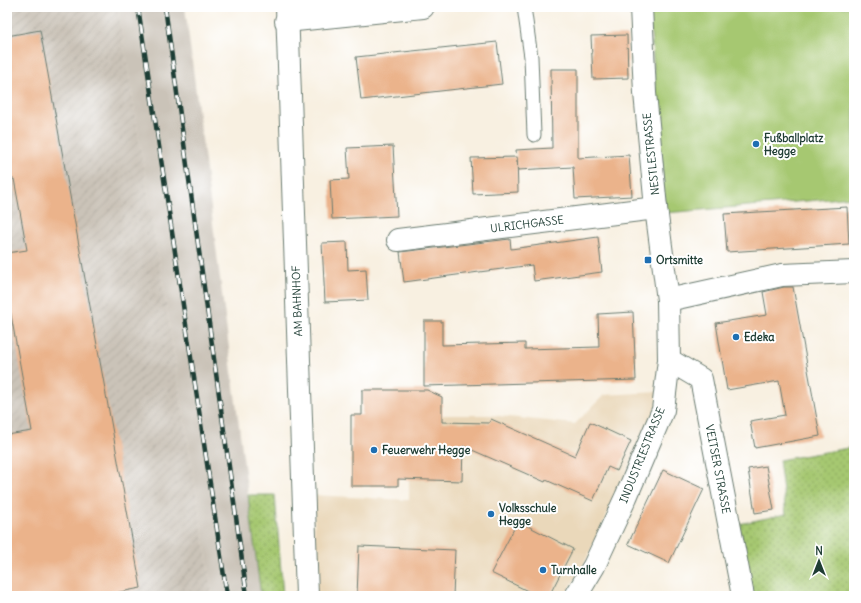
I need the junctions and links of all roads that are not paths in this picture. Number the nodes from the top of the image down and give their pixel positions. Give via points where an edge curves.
1 (424, 7) edge
2 (524, 7) edge
3 (641, 7) edge
4 (286, 14) edge
5 (534, 135) dead end
6 (656, 208) junction
7 (398, 240) dead end
8 (854, 272) edge
9 (668, 300) junction
10 (669, 360) junction
11 (307, 596) edge
12 (576, 596) edge
13 (743, 596) edge

1 - 4 street
2 - 5 lane via 531,57
3 - 6 street, NESTLESTRASSE via 645,93
4 - 11 street, AM BAHNHOF
6 - 7 street, ULRICHGASSE
6 - 9 street, NESTLESTRASSE
8 - 9 street via 782,275
9 - 10 street, INDUSTRIESTRASSE
10 - 12 street, INDUSTRIESTRASSE via 663,410 594,566
10 - 13 street, VEITSER STRASSE via 701,379

